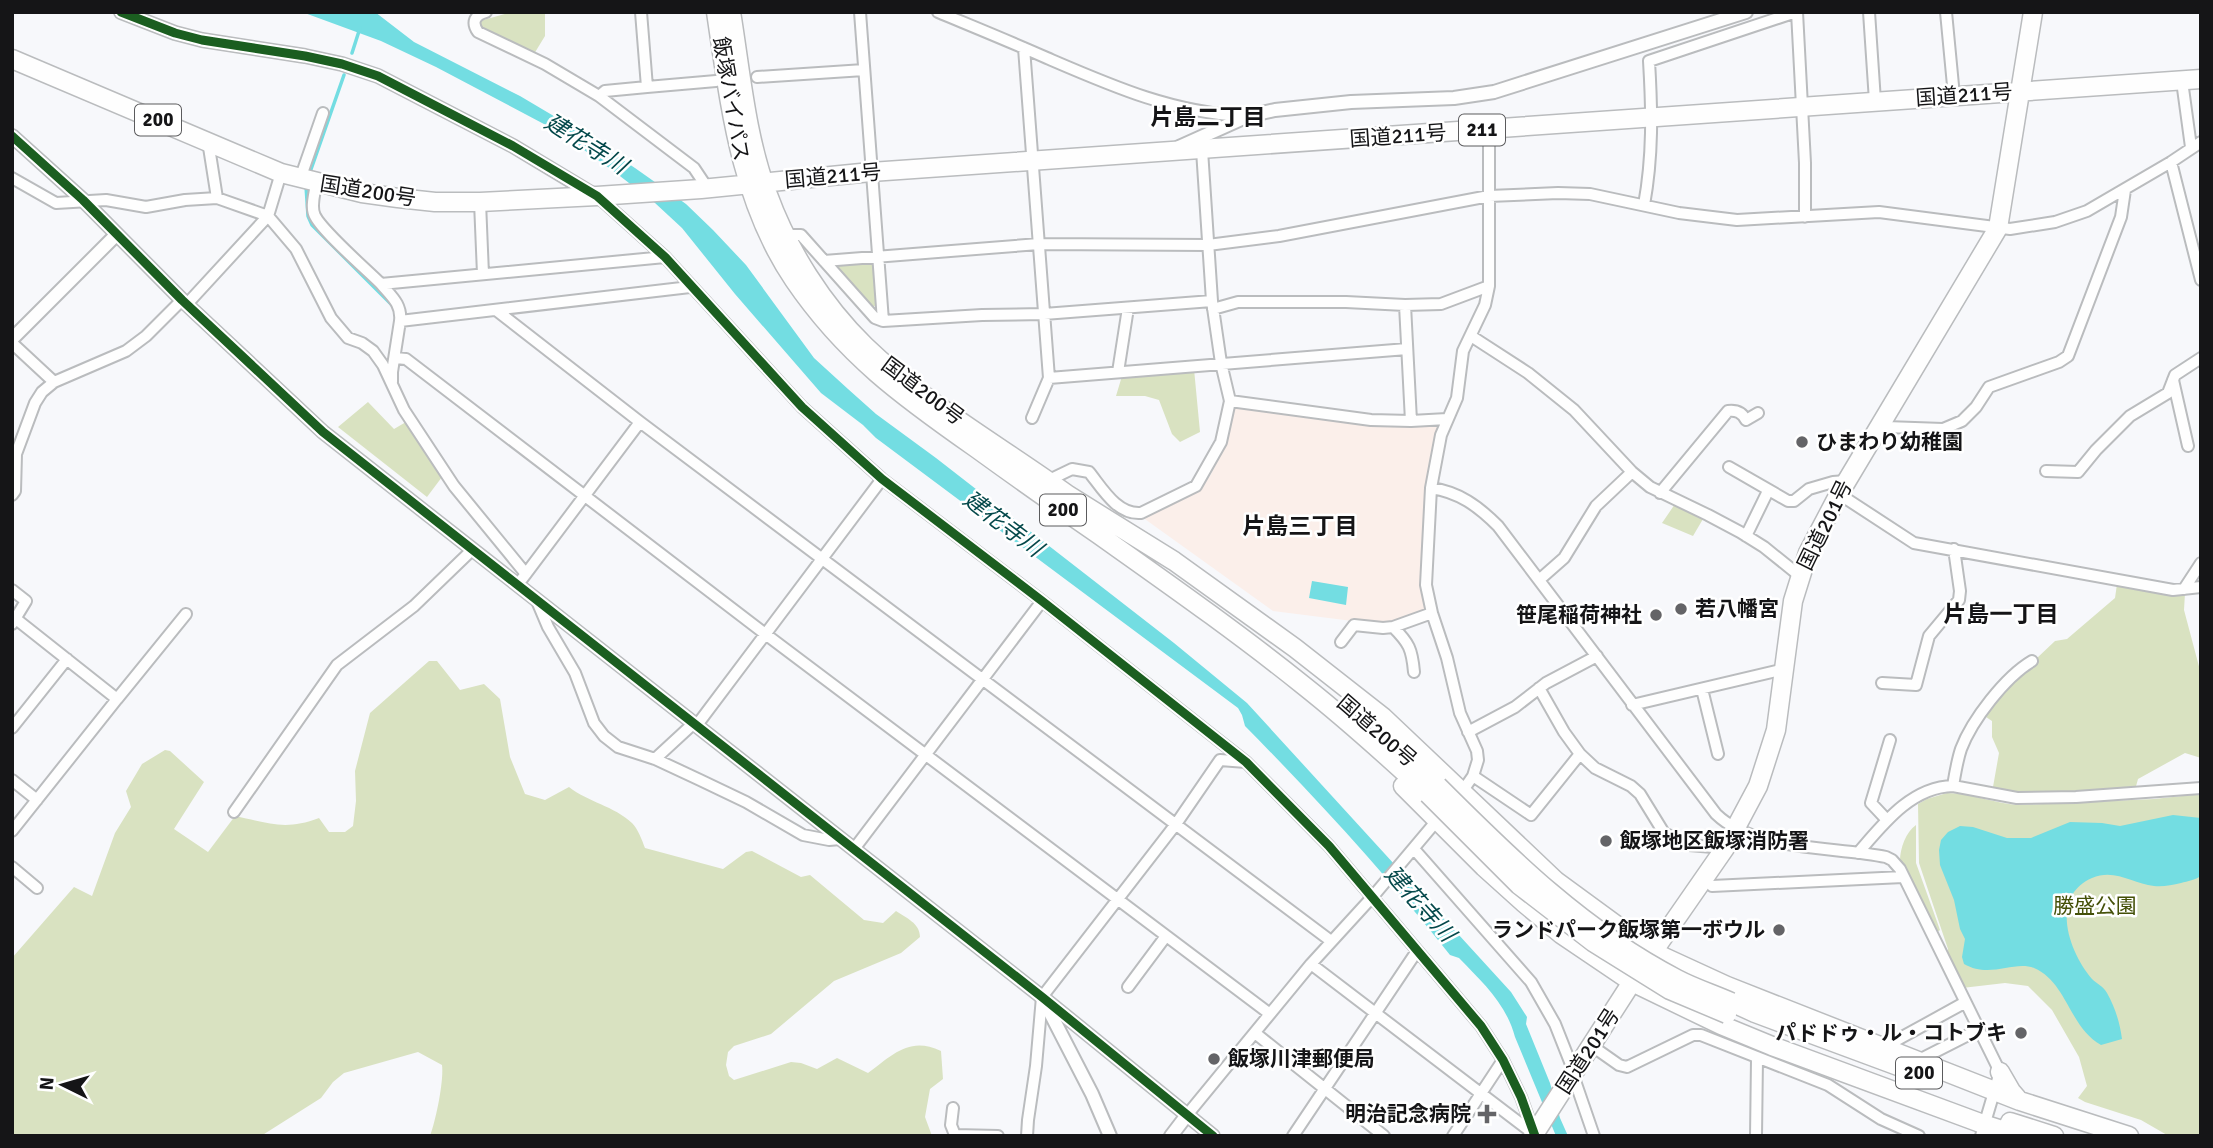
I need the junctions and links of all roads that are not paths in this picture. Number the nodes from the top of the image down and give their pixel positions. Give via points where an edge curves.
1 (121, 12) edge
2 (486, 12) edge
3 (641, 12) edge
4 (716, 12) edge
5 (731, 12) edge
6 (860, 12) edge
7 (938, 12) edge
8 (1746, 12) edge
9 (1797, 12) edge
10 (1869, 12) edge
11 (1946, 12) edge
12 (2033, 12) edge
13 (1024, 48) junction
14 (12, 59) edge
15 (864, 70) junction
16 (757, 77) dead end
17 (2201, 79) edge
18 (2182, 80) junction
19 (716, 81) dead end
20 (647, 87) junction
21 (2020, 90) junction
22 (599, 96) junction
23 (1954, 96) junction
24 (1875, 101) junction
25 (1802, 106) junction
26 (323, 113) dead end
27 (1248, 116) junction
28 (1652, 118) junction
29 (1489, 130) junction
30 (12, 136) edge
31 (208, 141) junction
32 (2196, 144) edge
33 (1202, 150) junction
34 (1168, 152) junction
35 (1032, 161) junction
36 (2171, 162) junction
37 (871, 172) junction
38 (281, 173) junction
39 (12, 178) edge
40 (308, 181) junction
41 (756, 183) junction
42 (705, 189) junction
43 (2125, 190) junction
44 (604, 195) junction
45 (1489, 196) junction
46 (216, 198) junction
47 (83, 200) junction
48 (480, 202) junction
49 (1644, 205) junction
50 (268, 216) junction
51 (1805, 217) junction
52 (1998, 228) junction
53 (116, 235) junction
54 (787, 235) junction
55 (1039, 244) junction
56 (1208, 246) junction
57 (878, 256) junction
58 (665, 257) junction
59 (824, 261) junction
60 (483, 274) junction
61 (2201, 280) edge
62 (381, 284) junction
63 (691, 286) junction
64 (1489, 286) junction
65 (185, 302) junction
66 (1213, 305) junction
67 (1405, 305) junction
68 (1128, 308) junction
69 (496, 310) junction
70 (1044, 314) junction
71 (400, 321) junction
72 (883, 321) junction
73 (1471, 336) junction
74 (12, 341) edge
75 (1407, 349) junction
76 (395, 358) junction
77 (2201, 358) edge
78 (1221, 363) junction
79 (1118, 372) junction
80 (1049, 379) junction
81 (2173, 380) junction
82 (54, 382) junction
83 (393, 389) junction
84 (1230, 401) junction
85 (1758, 413) dead end
86 (1032, 418) dead end
87 (1447, 419) junction
88 (1411, 421) junction
89 (640, 422) junction
90 (1881, 425) junction
91 (2188, 446) dead end
92 (1729, 467) dead end
93 (2046, 471) dead end
94 (1632, 472) junction
95 (882, 479) junction
96 (1047, 481) junction
97 (1842, 487) junction
98 (1431, 488) junction
99 (1768, 491) junction
100 (1660, 493) junction
101 (12, 495) edge
102 (1068, 495) junction
103 (585, 496) junction
104 (1746, 536) junction
105 (472, 550) junction
106 (1954, 550) junction
107 (822, 559) junction
108 (2201, 563) edge
109 (1146, 569) junction
110 (1800, 576) junction
111 (522, 579) junction
112 (1539, 580) junction
113 (2201, 587) edge
114 (2184, 589) junction
115 (12, 590) edge
116 (537, 601) junction
117 (1042, 601) junction
118 (1432, 613) junction
119 (186, 614) dead end
120 (14, 622) edge
121 (1393, 627) junction
122 (764, 633) junction
123 (1341, 642) dead end
124 (1597, 656) junction
125 (67, 659) junction
126 (2032, 661) dead end
127 (1785, 669) junction
128 (1414, 672) dead end
129 (984, 679) junction
130 (1882, 683) dead end
131 (1538, 688) junction
132 (1702, 689) junction
133 (117, 699) junction
134 (1632, 705) junction
135 (695, 724) junction
136 (12, 728) edge
137 (1468, 732) junction
138 (1890, 740) dead end
139 (1580, 754) junction
140 (1718, 754) dead end
141 (927, 755) junction
142 (655, 760) junction
143 (1246, 762) junction
144 (1473, 776) junction
145 (12, 780) edge
146 (1953, 786) junction
147 (2201, 788) edge
148 (1433, 790) junction
149 (1461, 793) junction
150 (37, 800) junction
151 (234, 812) dead end
152 (1438, 820) junction
153 (1888, 820) junction
154 (1176, 824) junction
155 (1735, 830) junction
156 (12, 831) edge
157 (840, 839) junction
158 (1725, 848) junction
159 (854, 849) junction
160 (1412, 851) junction
161 (1858, 853) junction
162 (1872, 854) junction
163 (14, 873) edge
164 (1903, 877) junction
165 (1872, 878) junction
166 (1712, 886) dead end
167 (37, 888) dead end
168 (1373, 896) junction
169 (1118, 899) junction
170 (1166, 936) junction
171 (1331, 941) junction
172 (1417, 951) junction
173 (1653, 952) junction
174 (1311, 964) junction
175 (1632, 982) junction
176 (1128, 987) dead end
177 (1042, 997) junction
178 (1964, 1003) junction
179 (1376, 1012) junction
180 (1270, 1014) junction
181 (1978, 1030) junction
182 (1255, 1033) junction
183 (1592, 1046) junction
184 (1884, 1047) junction
185 (1757, 1059) junction
186 (1503, 1060) junction
187 (1919, 1060) junction
188 (1572, 1077) junction
189 (1325, 1089) junction
190 (1482, 1094) junction
191 (1989, 1106) edge
192 (953, 1108) dead end
193 (1187, 1115) junction
194 (1535, 1133) edge
195 (998, 1136) edge
196 (1027, 1136) edge
197 (1110, 1136) edge
198 (1171, 1136) edge
199 (1213, 1136) edge
200 (1293, 1136) edge
201 (1384, 1136) edge
202 (1453, 1136) edge
203 (1594, 1136) edge
204 (1756, 1136) edge
205 (1919, 1136) edge
206 (2021, 1136) edge
207 (2054, 1136) edge
208 (2110, 1136) edge
209 (2129, 1136) edge

1 - 44 street via 202,40 305,56 378,76
2 - 22 street via 475,17 478,32
3 - 20 street
4 - 41 highway, 飯塚バイパス / 200 via 729,101
5 - 41 highway, 飯塚バイパス / 200
6 - 15 street
7 - 13 street
8 - 27 street via 1494,92 1454,99 1351,102
9 - 25 street
9 - 28 street via 1648,61
10 - 24 street
11 - 23 street
12 - 21 highway, 国道201号
13 - 27 street via 1178,108
13 - 35 street
14 - 31 highway, 国道200号 / 200
15 - 16 street
15 - 37 street
17 - 18 highway, 国道211号 / 211
18 - 21 highway, 国道211号 / 211
18 - 32 street
19 - 20 street
20 - 22 street via 605,91
21 - 23 highway, 国道211号 / 211
21 - 52 highway, 国道201号
22 - 42 street via 694,168
23 - 24 highway, 国道211号 / 211
24 - 25 highway, 国道211号 / 211
25 - 28 highway, 国道211号 / 211
25 - 51 street
26 - 40 street
27 - 34 street
28 - 29 highway, 国道211号 / 211
28 - 49 street via 1652,158
29 - 33 highway, 国道211号 / 211
29 - 45 street
30 - 47 street
31 - 38 highway, 国道200号 / 200
31 - 46 street
32 - 36 street
33 - 34 highway, 国道211号 / 211
33 - 56 street
34 - 35 highway, 国道211号 / 211
35 - 37 highway, 国道211号 / 211
35 - 55 street
36 - 43 street
36 - 61 street
37 - 41 highway, 国道211号 / 211
37 - 57 street
38 - 40 highway, 国道200号 / 200
38 - 50 street
39 - 47 street via 56,203
40 - 48 highway, 国道200号 / 200 via 362,194
40 - 62 street via 315,216
41 - 42 highway, 国道200号 / 200
41 - 54 highway, 国道200号 / 200 via 768,196
41 - 109 highway, 国道200号 / 200 via 776,248 793,279 859,359 902,396
42 - 44 highway, 国道200号 / 200
43 - 52 street via 2055,222
43 - 90 street via 2121,217 2068,356 1989,387 1962,421 1943,429
44 - 48 highway, 国道200号 / 200
44 - 58 street
45 - 49 street via 1590,194
45 - 56 street
45 - 64 street
46 - 47 street via 146,207
46 - 50 street
47 - 53 street
48 - 60 street
49 - 51 street via 1737,220
50 - 65 street
50 - 83 street via 296,249 331,318 348,338 373,351
51 - 52 street via 1879,212
52 - 90 highway, 国道201号
53 - 65 street
53 - 74 street
54 - 59 street via 801,235
54 - 96 highway, 国道200号 / 200 via 830,306 865,345 910,384
55 - 56 street
55 - 57 street
55 - 70 street
56 - 66 street
57 - 59 street
57 - 72 street
58 - 60 street
58 - 63 street
59 - 72 street via 875,318
60 - 62 street
62 - 71 street via 398,303
63 - 69 street
63 - 95 street via 802,407
64 - 67 street via 1441,304
64 - 73 street
65 - 82 street via 126,351
65 - 105 street via 323,432
66 - 67 street
66 - 68 street
66 - 78 street
67 - 75 street
68 - 70 street
68 - 79 street
69 - 71 street
69 - 89 street
70 - 72 street
70 - 80 street
71 - 76 street
73 - 87 street via 1463,351 1457,398
73 - 94 street via 1574,410
74 - 82 street
75 - 78 street
75 - 88 street
76 - 83 street
76 - 103 street via 406,359
77 - 81 street
78 - 79 street
78 - 84 street
79 - 80 street
80 - 86 street
81 - 91 street
81 - 93 street via 2168,393 2130,416 2078,471
82 - 101 street via 35,403 16,454
83 - 111 street via 454,486
84 - 88 street
84 - 96 street via 1222,442 1196,486 1141,513 1132,513 1111,499 1089,472 1063,472
85 - 100 street via 1746,420 1743,414 1728,411
87 - 88 street
87 - 98 street
89 - 103 street
89 - 107 street
90 - 97 highway, 国道201号
92 - 99 street
94 - 100 street
94 - 112 street via 1596,506 1564,558
95 - 107 street
95 - 117 street
96 - 102 highway, 国道200号 / 200
97 - 99 street via 1833,482 1809,489 1794,501
97 - 106 street via 1914,544
97 - 110 highway, 国道201号
98 - 112 street via 1447,490 1482,509
98 - 118 street via 1426,585
99 - 104 street
100 - 104 street
102 - 148 highway, 国道200号 / 200 via 1380,730
102 - 149 highway via 1174,561 1295,649 1383,717
103 - 111 street
103 - 122 street
104 - 110 street
105 - 111 street
105 - 151 street via 414,606 337,665
106 - 114 street
106 - 130 street via 1959,600 1929,636 1916,685
107 - 122 street
107 - 129 street
108 - 114 street
109 - 148 highway, 国道200号 / 200 via 1300,682
109 - 152 highway via 1158,590 1340,727
110 - 127 highway, 国道201号
111 - 116 street
112 - 124 street
113 - 114 street
115 - 120 street via 26,601
116 - 135 street
116 - 142 street via 575,674 594,723 618,747
117 - 129 street
117 - 143 street
118 - 121 street
118 - 137 street
119 - 133 street
120 - 125 street
121 - 123 street via 1354,625
121 - 128 street via 1412,650
122 - 135 street
122 - 141 street
124 - 131 street
124 - 134 street
125 - 133 street
125 - 136 street
126 - 146 street via 1981,713 1960,752
127 - 132 street
127 - 155 highway, 国道201号 via 1773,746
129 - 141 street
129 - 154 street
131 - 137 street via 1515,707
131 - 139 street
132 - 134 street
132 - 140 street
133 - 150 street
134 - 155 street via 1716,814
135 - 142 street
135 - 157 street
137 - 144 street via 1478,760
138 - 153 street via 1871,803
139 - 144 street via 1531,815
139 - 158 street via 1640,794 1664,833 1689,845
141 - 159 street
141 - 169 street
142 - 157 street via 746,802 803,835
143 - 154 street via 1220,760
143 - 168 street
144 - 149 street
145 - 150 street
146 - 147 street via 2017,798
146 - 153 street via 1930,790
148 - 191 highway, 国道200号 / 200, bridge via 1518,885 1593,942 1670,990
149 - 152 street
149 - 173 highway via 1556,881
150 - 156 street
152 - 160 street
152 - 175 highway via 1561,934
153 - 161 street
154 - 169 street
154 - 171 street
155 - 158 highway, 国道201号
155 - 161 street
157 - 159 street
158 - 173 highway, 国道201号
159 - 177 street
160 - 168 street
160 - 188 street via 1531,982 1555,1024
161 - 162 street
162 - 164 street via 1892,860
162 - 165 street
163 - 167 street
164 - 165 street
164 - 178 street
165 - 166 street
168 - 171 street
168 - 172 street
169 - 170 street
169 - 177 street
170 - 176 street
170 - 180 street
171 - 174 street
172 - 179 street
172 - 186 street via 1481,1026
173 - 175 highway, 国道201号
173 - 184 highway
174 - 179 street
174 - 180 street
175 - 183 highway, 国道201号
175 - 191 highway via 1721,1025
177 - 193 street
177 - 196 street
177 - 197 street
178 - 181 street
178 - 184 street
179 - 189 street
179 - 190 street
180 - 182 street
181 - 187 street
181 - 191 street
182 - 189 street
182 - 193 street
183 - 185 street via 1627,1068 1701,1035
183 - 188 highway, 国道201号
184 - 187 highway
185 - 204 street
185 - 205 street via 1828,1085 1881,1119
186 - 190 street
186 - 194 street
187 - 191 highway
188 - 194 highway, 国道201号
188 - 203 street
189 - 200 street
189 - 201 street
190 - 194 street
190 - 202 street
191 - 206 highway
191 - 207 highway, 国道200号 / 200
191 - 208 highway, 国道200号 / 200
191 - 209 highway via 2020,1101
192 - 195 street via 955,1135
193 - 198 street
193 - 199 street

